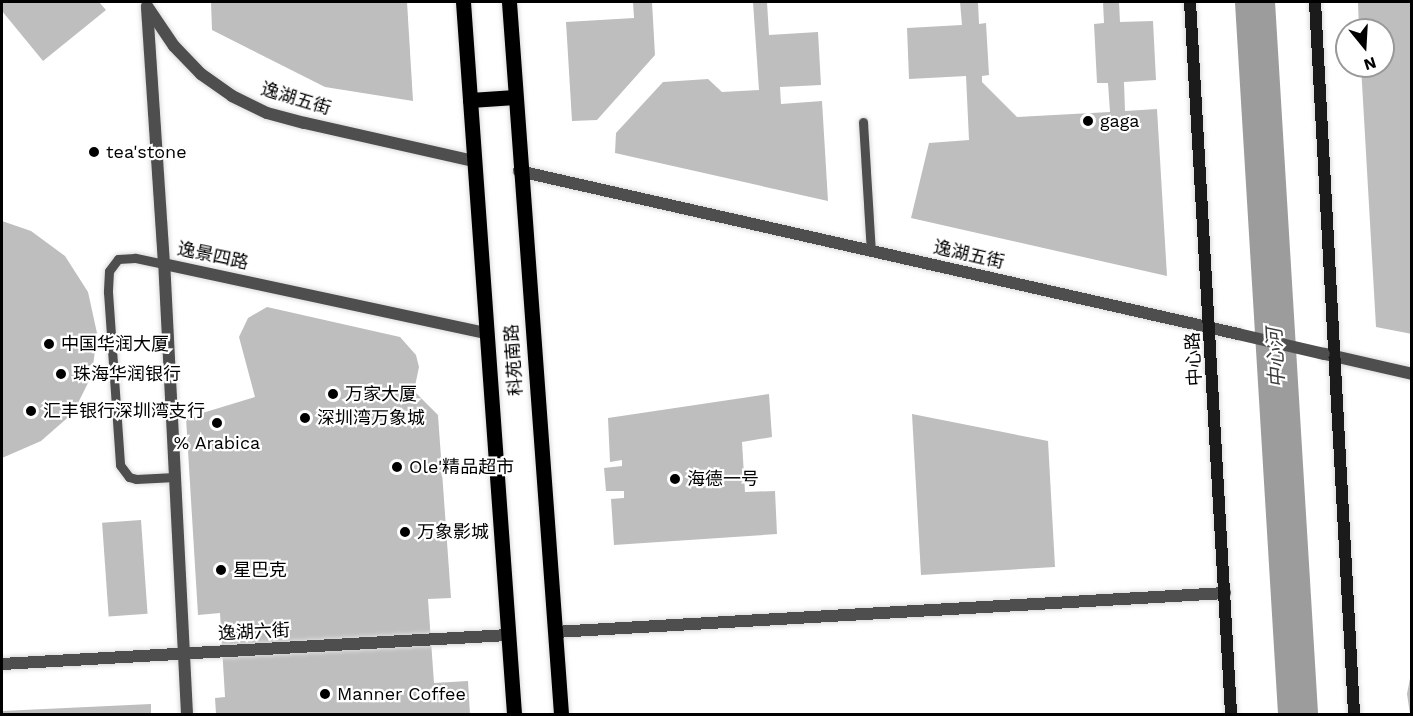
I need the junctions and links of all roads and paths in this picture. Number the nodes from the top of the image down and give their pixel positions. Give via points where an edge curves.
1 (463, 2) edge
2 (509, 2) edge
3 (1190, 2) edge
4 (1316, 2) edge
5 (147, 4) edge
6 (515, 97) junction
7 (470, 100) junction
8 (863, 122) dead end
9 (474, 161) junction
10 (519, 171) junction
11 (870, 251) junction
12 (164, 264) junction
13 (1210, 328) junction
14 (485, 333) junction
15 (1330, 355) junction
16 (1412, 374) edge
17 (174, 477) junction
18 (1225, 593) junction
19 (555, 632) junction
20 (508, 635) junction
21 (184, 654) junction
22 (2, 664) edge
23 (187, 714) edge
24 (514, 714) edge
25 (561, 714) edge
26 (1231, 714) edge
27 (1354, 714) edge

1 - 7 main road, 科苑南路
2 - 6 main road, 科苑南路
3 - 13 main road, 中心路
4 - 15 main road
5 - 9 street, 逸湖五街 via 174,46 201,74 232,96 295,120
5 - 12 street
6 - 7 main road
6 - 10 main road, 科苑南路
7 - 9 main road, 科苑南路
8 - 11 lane
9 - 14 main road, 科苑南路
10 - 11 street, 逸湖五街
10 - 19 main road, 科苑南路
11 - 13 street, 逸湖五街
12 - 14 street, 逸景四路
12 - 17 street, 逸景四路
12 - 17 lane via 135,258 118,260 109,271 108,292 120,465 129,477 136,479
13 - 15 street, 逸湖五街, bridge
13 - 18 main road, 中心路
14 - 20 main road, 科苑南路
15 - 16 street, 逸湖五街
15 - 27 main road
17 - 21 street, 逸景四路
18 - 19 street
18 - 26 main road, 中心路
19 - 25 main road, 科苑南路
20 - 21 street, 逸湖六街
20 - 24 main road, 科苑南路
21 - 22 street, 逸湖六街
21 - 23 street, 逸景四路

